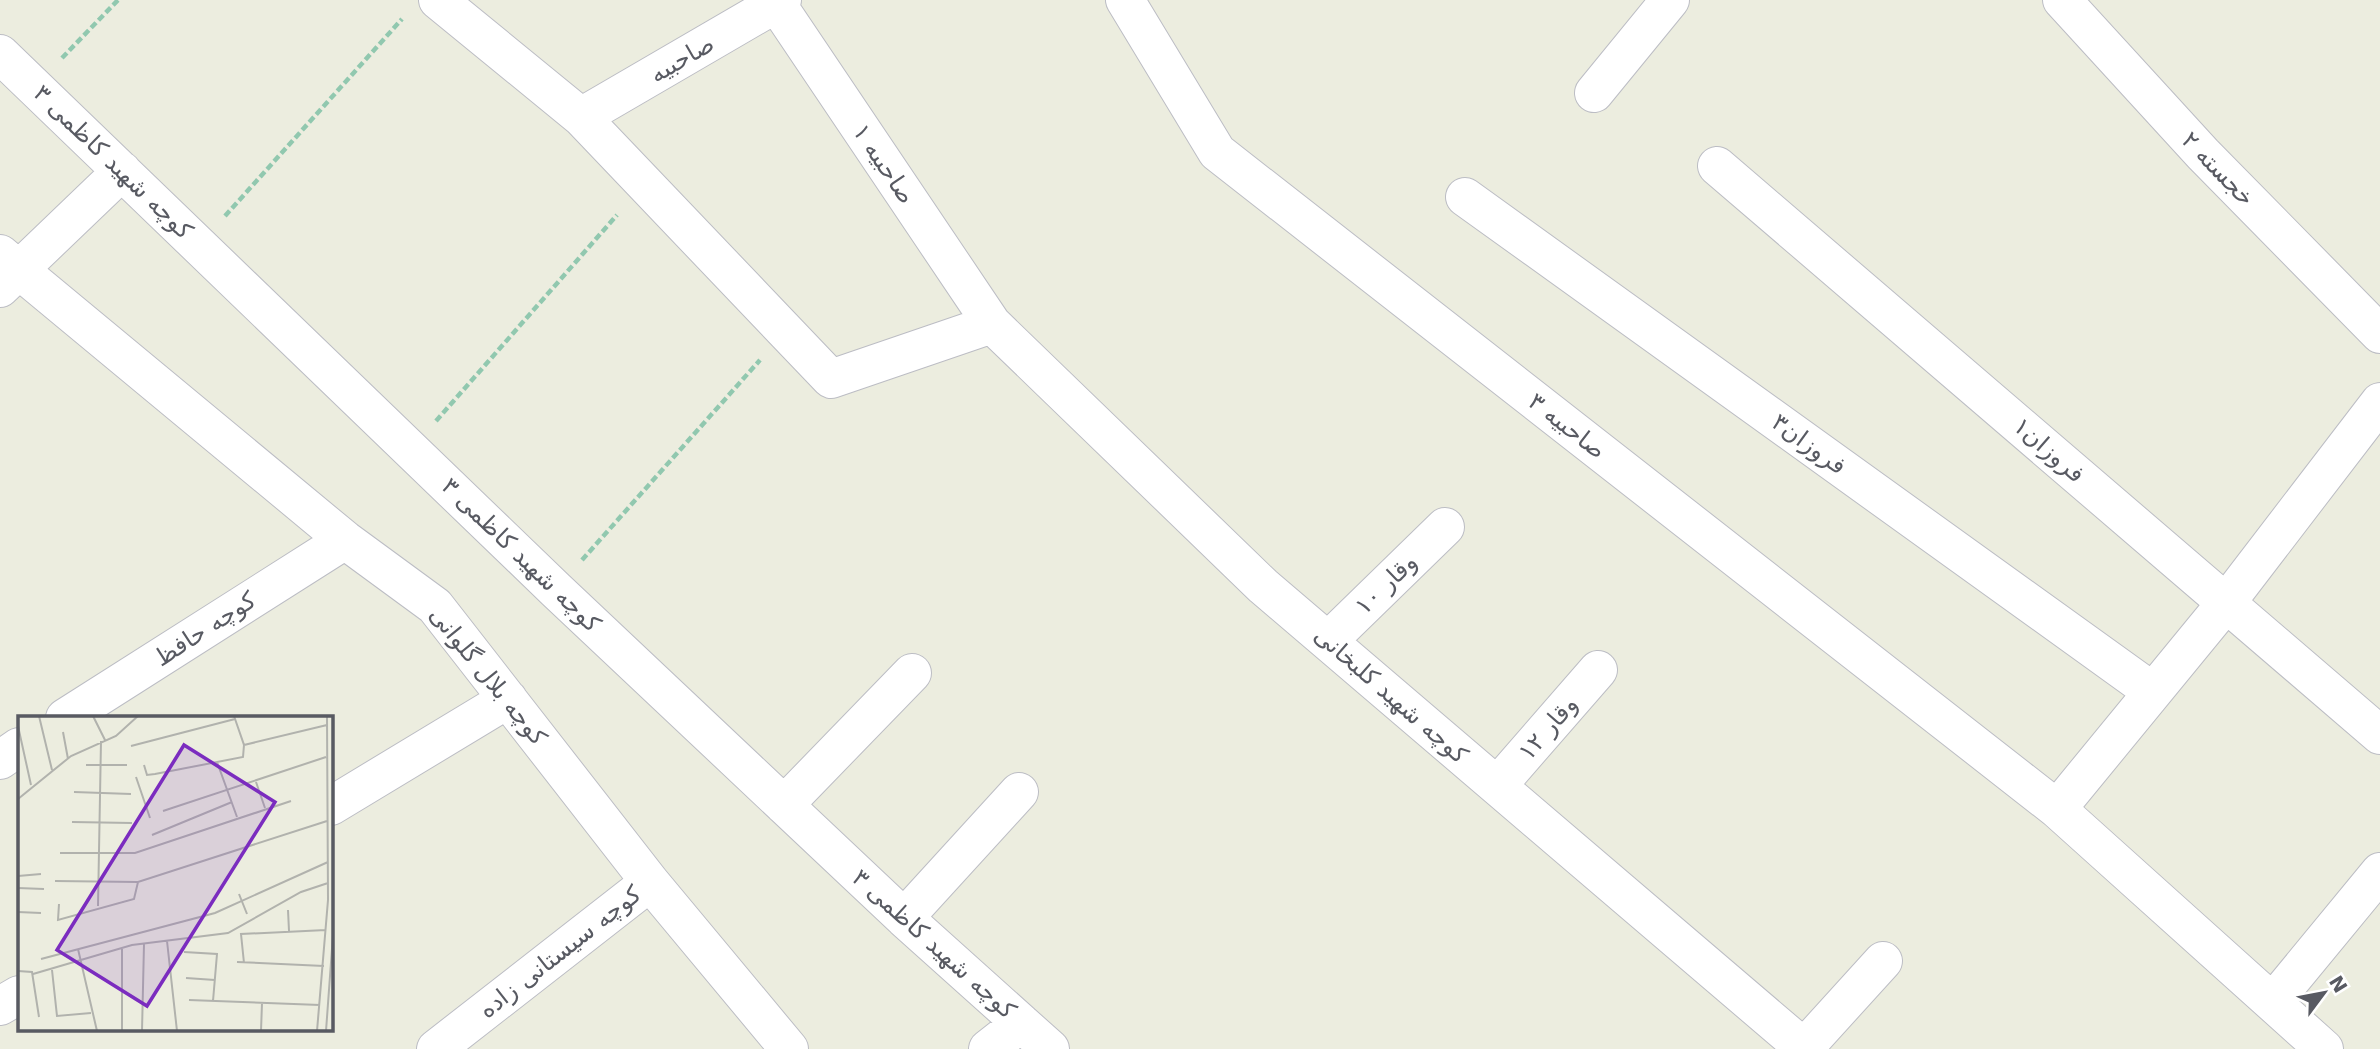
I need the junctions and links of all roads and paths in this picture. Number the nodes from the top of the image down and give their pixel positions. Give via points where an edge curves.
1 (118, 0) edge
2 (1125, 0) edge
3 (1670, 0) edge
4 (2062, 0) edge
5 (777, 1) edge
6 (424, 5) edge
7 (0, 54) edge
8 (35, 87) junction
9 (1594, 93) dead end
10 (581, 117) junction
11 (1717, 166) dead end
12 (122, 171) junction
13 (646, 183) junction
14 (1465, 197) dead end
15 (199, 245) junction
16 (6, 271) edge
17 (992, 324) junction
18 (786, 331) junction
19 (2380, 334) edge
20 (2380, 402) edge
21 (411, 449) junction
22 (1445, 527) dead end
23 (345, 540) junction
24 (556, 590) junction
25 (2227, 603) junction
26 (1328, 641) junction
27 (1598, 670) dead end
28 (912, 673) dead end
29 (2153, 692) junction
30 (508, 699) junction
31 (68, 716) edge
32 (2380, 735) edge
33 (18, 748) edge
34 (0, 760) edge
35 (1497, 786) junction
36 (1019, 792) dead end
37 (332, 805) edge
38 (784, 805) junction
39 (2057, 809) junction
40 (2380, 872) edge
41 (650, 882) junction
42 (904, 918) junction
43 (1883, 961) dead end
44 (18, 996) edge
45 (2273, 1002) junction
46 (0, 1006) edge
47 (1021, 1023) junction
48 (436, 1049) edge
49 (789, 1049) edge
50 (988, 1049) edge
51 (1050, 1049) edge
52 (1804, 1049) edge
53 (2324, 1049) edge

1 - 8 path
2 - 39 street, صاحبیه ۳ via 1217,152
3 - 9 street
4 - 19 street, خجسته ۲ via 2203,154
5 - 10 street, صاحبیه
5 - 17 street, صاحبیه ۱
6 - 10 street
6 - 15 path
7 - 8 street, کوچه شهید کاظمی ۳
8 - 12 street, کوچه شهید کاظمی ۳
10 - 13 street
11 - 25 street, فروزان۱
12 - 15 street, کوچه شهید کاظمی ۳
12 - 16 street
13 - 18 street
13 - 21 path
14 - 29 street, فروزان۳
15 - 21 street, کوچه شهید کاظمی ۳
16 - 23 street, کوچه بلال گلوانی
17 - 18 street via 831,379
17 - 26 street, کوچه شهید کلبخانی via 1263,586
18 - 24 path
20 - 25 street
21 - 24 street, کوچه شهید کاظمی ۳
22 - 26 street, وقار ۱۰
23 - 30 street, کوچه بلال گلوانی via 435,606
23 - 31 street, کوچه حافظ
24 - 38 street, کوچه شهید کاظمی ۳
25 - 29 street
25 - 32 street, فروزان۱
26 - 35 street, کوچه شهید کلبخانی
27 - 35 street, وقار ۱۲
28 - 38 street
29 - 39 street
30 - 37 street
30 - 41 street, کوچه بلال گلوانی
33 - 34 street
35 - 52 street, کوچه شهید کلبخانی
36 - 42 street
38 - 42 street, کوچه شهید کاظمی ۳
39 - 45 street, صاحبیه ۳
40 - 45 street
41 - 48 street, کوچه سیستانی زاده
41 - 49 street, کوچه بلال گلوانی
42 - 47 street, کوچه شهید کاظمی ۳
43 - 52 street
44 - 46 street
45 - 53 street, صاحبیه ۳
47 - 50 street
47 - 51 street, کوچه شهید کاظمی ۳

